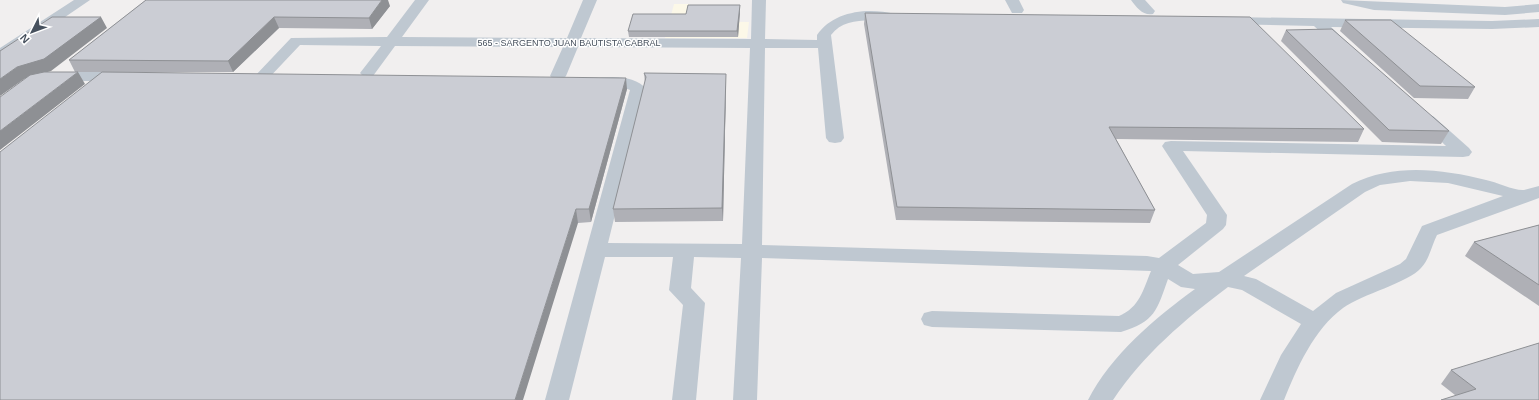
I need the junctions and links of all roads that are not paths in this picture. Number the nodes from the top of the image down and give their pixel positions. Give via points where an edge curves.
1 (84, 0) edge
2 (422, 0) edge
3 (590, 0) edge
4 (759, 0) edge
5 (1138, 0) edge
6 (1348, 0) edge
7 (1495, 0) edge
8 (1539, 8) edge
9 (1012, 10) edge
10 (1506, 11) junction
11 (904, 17) edge
12 (1148, 17) edge
13 (1030, 19) edge
14 (1219, 21) edge
15 (1251, 21) junction
16 (1317, 22) junction
17 (1539, 23) edge
18 (1516, 25) junction
19 (1268, 38) edge
20 (0, 40) edge
21 (23, 40) junction
22 (386, 42) junction
23 (572, 43) junction
24 (758, 44) junction
25 (824, 44) junction
26 (0, 55) edge
27 (1358, 58) edge
28 (75, 62) edge
29 (56, 77) junction
30 (105, 77) junction
31 (136, 78) edge
32 (367, 78) edge
33 (40, 79) edge
34 (284, 79) edge
35 (87, 92) edge
36 (1416, 110) edge
37 (1362, 134) edge
38 (835, 138) dead end
39 (1379, 151) junction
40 (1530, 194) edge
41 (596, 250) junction
42 (684, 250) junction
43 (752, 251) junction
44 (1163, 266) junction
45 (1226, 279) junction
46 (932, 319) dead end
47 (1315, 322) junction
48 (557, 400) edge
49 (684, 400) edge
50 (745, 400) edge
51 (1100, 400) edge
52 (1272, 400) edge

1 - 21 street
2 - 22 street
3 - 23 street
4 - 24 street
5 - 12 street
6 - 10 street via 1374,6
7 - 10 street
8 - 10 street
9 - 13 street
10 - 18 street
11 - 25 street via 846,18 828,29 824,35
14 - 15 street
15 - 16 street
15 - 19 street
16 - 18 street
16 - 27 street
17 - 18 street
20 - 21 street
21 - 26 street
22 - 23 street, 565 - SARGENTO JUAN BAUTISTA CABRAL
22 - 32 street
22 - 34 street, 565 - SARGENTO JUAN BAUTISTA CABRAL via 296,41 252,79
23 - 24 street, 565 - SARGENTO JUAN BAUTISTA CABRAL
23 - 41 street via 564,80 634,84 638,89
24 - 25 street, 565 - SARGENTO JUAN BAUTISTA CABRAL
24 - 43 street
25 - 38 street
28 - 29 street
29 - 30 street
29 - 33 street
30 - 31 street
30 - 35 street
36 - 39 street via 1463,152
37 - 39 street
39 - 44 street via 1171,146 1217,215 1216,225
40 - 45 street via 1445,178 1417,176 1373,181
40 - 47 street via 1429,231 1414,263 1407,269 1336,303
41 - 42 street
41 - 48 street
42 - 43 street
42 - 49 street via 680,290 694,303
43 - 44 street via 1147,263
43 - 50 street
44 - 45 street via 1190,282
44 - 46 street via 1148,304 1138,317 1121,324
45 - 47 street via 1248,284
45 - 51 street via 1176,314 1126,362
47 - 52 street via 1279,381

